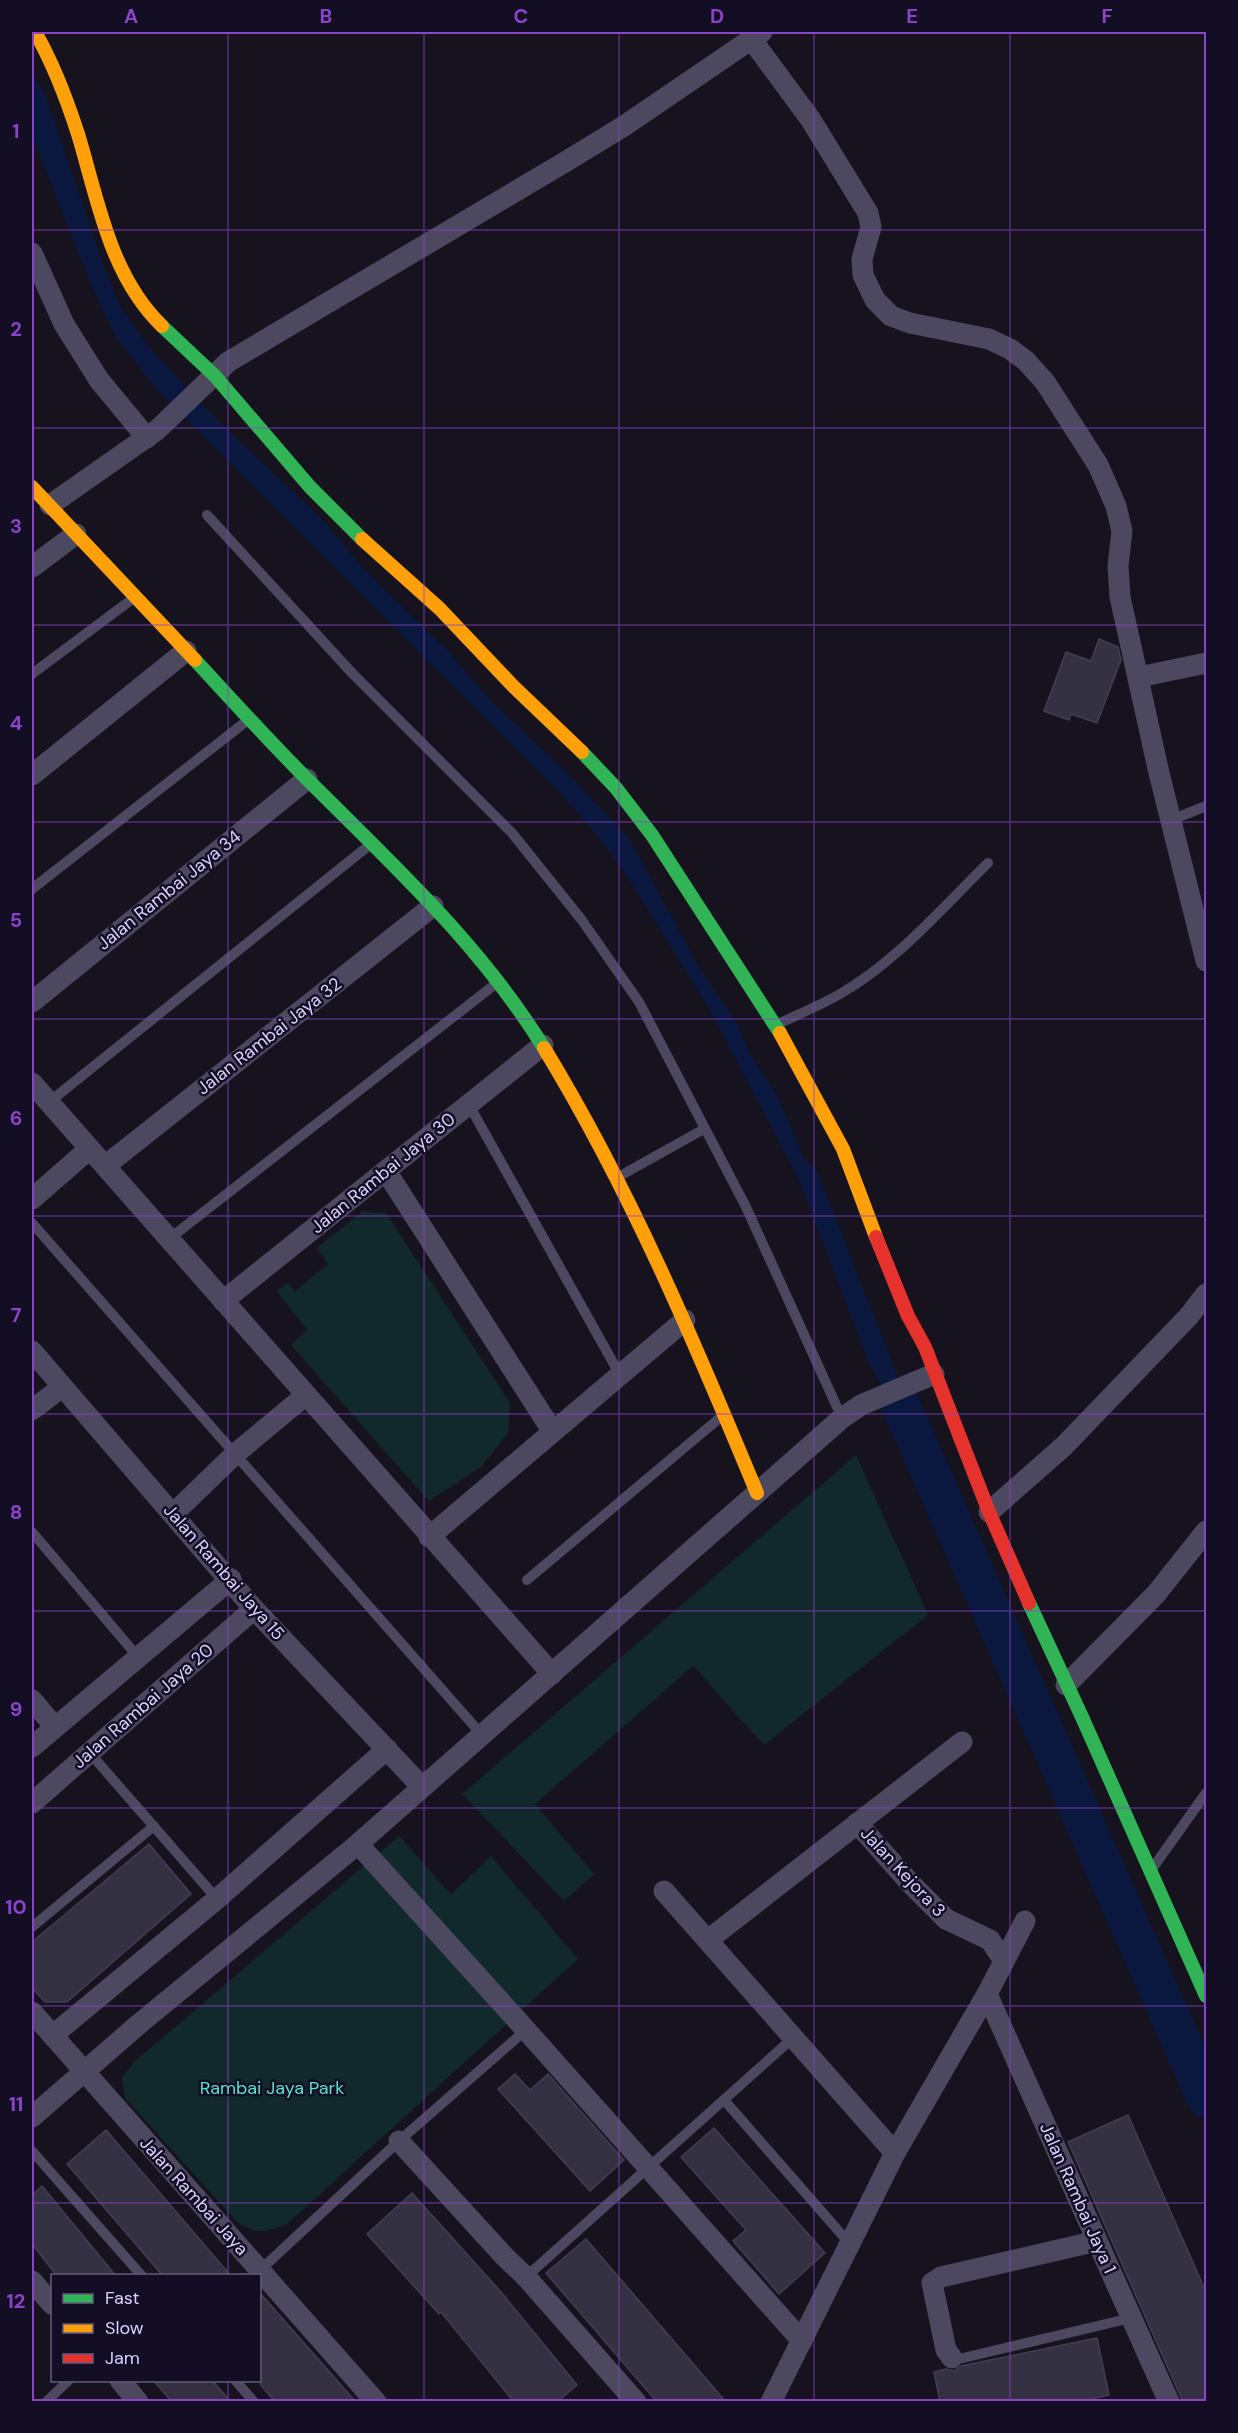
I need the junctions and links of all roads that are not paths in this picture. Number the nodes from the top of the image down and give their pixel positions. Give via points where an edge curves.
1 (35, 32) edge
2 (757, 36) edge
3 (32, 253) edge
4 (207, 383) junction
5 (152, 434) junction
6 (32, 487) edge
7 (50, 505) junction
8 (207, 515) dead end
9 (76, 534) junction
10 (32, 567) edge
11 (136, 596) junction
12 (186, 651) junction
13 (1206, 663) edge
14 (32, 674) edge
15 (1139, 677) junction
16 (251, 718) junction
17 (32, 775) edge
18 (307, 779) junction
19 (1206, 806) edge
20 (1171, 820) junction
21 (373, 843) junction
22 (988, 863) dead end
23 (32, 889) edge
24 (433, 906) junction
25 (1206, 961) edge
26 (498, 982) junction
27 (32, 1002) edge
28 (776, 1025) junction
29 (543, 1045) junction
30 (32, 1083) edge
31 (48, 1103) junction
32 (469, 1104) junction
33 (704, 1129) junction
34 (88, 1149) junction
35 (105, 1166) junction
36 (386, 1171) junction
37 (618, 1177) junction
38 (32, 1199) edge
39 (32, 1223) edge
40 (169, 1239) junction
41 (1206, 1294) edge
42 (223, 1301) junction
43 (685, 1320) junction
44 (32, 1351) edge
45 (620, 1375) junction
46 (926, 1378) junction
47 (63, 1387) junction
48 (306, 1395) junction
49 (32, 1410) edge
50 (724, 1414) junction
51 (842, 1418) junction
52 (553, 1432) junction
53 (235, 1454) junction
54 (757, 1493) junction
55 (989, 1512) junction
56 (173, 1514) junction
57 (1206, 1531) edge
58 (32, 1532) edge
59 (429, 1537) junction
60 (231, 1579) junction
61 (526, 1580) dead end
62 (254, 1609) junction
63 (138, 1657) junction
64 (552, 1674) junction
65 (1066, 1685) junction
66 (32, 1700) edge
67 (56, 1727) junction
68 (482, 1735) junction
69 (962, 1742) dead end
70 (32, 1747) edge
71 (387, 1749) junction
72 (89, 1752) junction
73 (422, 1787) junction
74 (1206, 1793) edge
75 (32, 1803) edge
76 (857, 1823) junction
77 (154, 1826) junction
78 (358, 1844) junction
79 (1150, 1871) junction
80 (664, 1891) dead end
81 (217, 1899) junction
82 (1025, 1921) dead end
83 (32, 1927) edge
84 (708, 1940) junction
85 (1004, 1961) junction
86 (987, 1994) junction
87 (1206, 1996) edge
88 (32, 2012) edge
89 (526, 2030) junction
90 (53, 2035) junction
91 (794, 2037) junction
92 (85, 2071) junction
93 (723, 2100) junction
94 (32, 2117) edge
95 (399, 2141) junction
96 (32, 2151) edge
97 (895, 2152) junction
98 (648, 2168) junction
99 (1097, 2241) junction
100 (850, 2244) junction
101 (257, 2272) edge
102 (140, 2274) edge
103 (261, 2276) edge
104 (526, 2277) junction
105 (32, 2281) edge
106 (51, 2303) edge
107 (1131, 2318) junction
108 (802, 2341) junction
109 (952, 2358) joint
110 (67, 2382) edge
111 (122, 2382) edge
112 (237, 2382) edge
113 (623, 2397) edge
114 (1168, 2401) edge
115 (46, 2402) edge
116 (138, 2402) edge
117 (254, 2402) edge
118 (376, 2402) edge
119 (771, 2402) edge

1 - 4 street via 77,132 120,266 138,298
2 - 4 street via 565,162 228,362
2 - 15 street via 868,213 871,227 862,259 863,275 875,300 891,316 989,339 1018,355 1045,382 1098,465 1122,531 1120,597
3 - 5 street via 64,324 99,380
4 - 5 street
4 - 28 street via 359,536 440,609 616,788 652,835
5 - 7 street
6 - 7 street
7 - 9 street
8 - 33 lane via 352,673 512,833 581,919 639,1002
9 - 10 street
9 - 11 street
11 - 12 street
11 - 14 lane
12 - 16 street
12 - 17 street
13 - 15 street
15 - 20 street
16 - 18 street
16 - 23 lane
18 - 21 street
18 - 27 street, Jalan Rambai Jaya 34
19 - 20 lane
20 - 25 street
21 - 24 street
21 - 31 lane
22 - 28 lane via 875,969 841,994
24 - 26 street
24 - 35 street, Jalan Rambai Jaya 32
26 - 29 street
26 - 40 lane
28 - 46 street via 843,1149 899,1295 925,1347
29 - 32 street, Jalan Rambai Jaya 30
29 - 37 street
30 - 31 street
31 - 34 street
32 - 36 street, Jalan Rambai Jaya 30
32 - 45 lane
33 - 37 lane
33 - 51 lane via 746,1207
34 - 35 street
34 - 38 street
35 - 40 street
36 - 42 street, Jalan Rambai Jaya 30
36 - 52 street
37 - 43 street
39 - 53 lane
40 - 42 street
41 - 55 street via 1064,1446
42 - 48 street
43 - 45 street
43 - 50 street
44 - 47 street, Jalan Rambai Jaya 15
45 - 52 street
46 - 51 street via 861,1405
46 - 55 street
47 - 49 street
47 - 56 street, Jalan Rambai Jaya 15
48 - 53 street
48 - 59 street
50 - 54 street
50 - 61 lane
51 - 54 street
52 - 59 street
53 - 56 street
53 - 68 lane
54 - 64 street
55 - 65 street
56 - 60 street, Jalan Rambai Jaya 15
57 - 65 street via 1156,1594
58 - 63 lane
59 - 64 street
60 - 62 street, Jalan Rambai Jaya 15
60 - 63 street
62 - 71 street, Jalan Rambai Jaya 15
62 - 72 street, Jalan Rambai Jaya 20
63 - 67 street
64 - 68 street
65 - 79 street
66 - 67 street
67 - 70 street
68 - 73 street
69 - 76 street
71 - 73 street, Jalan Rambai Jaya 15
71 - 81 street
72 - 75 street, Jalan Rambai Jaya 20
72 - 77 lane
73 - 78 street
74 - 79 lane
76 - 84 street
76 - 85 street, Jalan Kejora 3 via 946,1919 990,1940
77 - 81 lane
77 - 83 lane
78 - 89 street
78 - 92 street
79 - 87 street
80 - 84 street
81 - 90 street
82 - 85 street
84 - 91 street
85 - 86 street
86 - 97 street
86 - 99 street, Jalan Rambai Jaya 1
88 - 90 street, Jalan Rambai Jaya
89 - 95 lane
89 - 98 street
90 - 92 street, Jalan Rambai Jaya
91 - 93 lane
91 - 97 street
92 - 94 street
92 - 101 street, Jalan Rambai Jaya
93 - 98 lane
93 - 100 lane
95 - 101 lane
95 - 104 street
96 - 102 lane
97 - 100 street
98 - 104 lane
98 - 108 street
99 - 107 street, Jalan Rambai Jaya 1
99 - 109 street via 940,2277 932,2283 946,2350
100 - 108 street
103 - 118 street, Jalan Rambai Jaya
104 - 113 street
105 - 106 street
107 - 109 lane
107 - 114 street, Jalan Rambai Jaya 1
108 - 119 street
110 - 115 lane
111 - 116 street
112 - 117 lane

